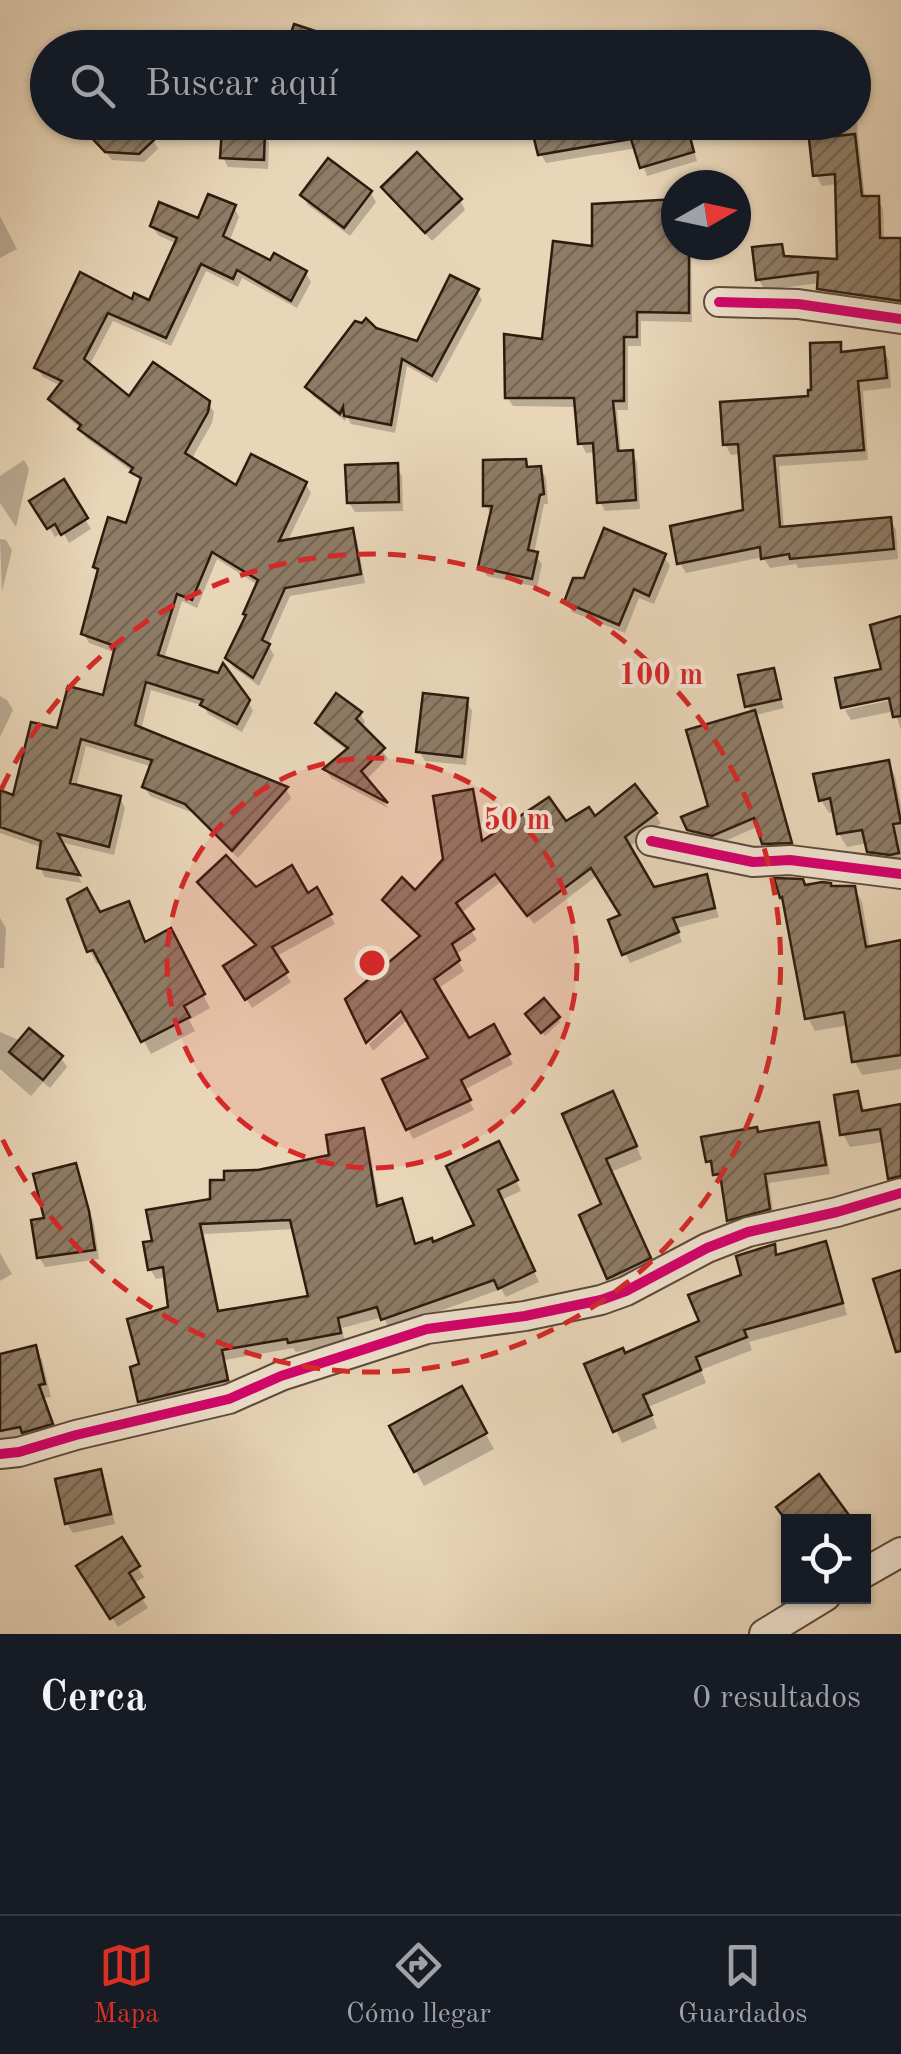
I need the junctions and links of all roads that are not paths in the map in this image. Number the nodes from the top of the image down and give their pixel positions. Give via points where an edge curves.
1 (719, 302) dead end
2 (901, 319) edge
3 (651, 841) dead end
4 (901, 874) edge
5 (901, 1192) edge
6 (0, 1454) edge
7 (901, 1552) edge
8 (871, 1569) edge
9 (813, 1604) edge
10 (764, 1634) edge

1 - 2 street via 798,304
3 - 4 street via 753,862
5 - 6 street via 748,1232 601,1300 427,1330 229,1399
7 - 8 street
9 - 10 street

